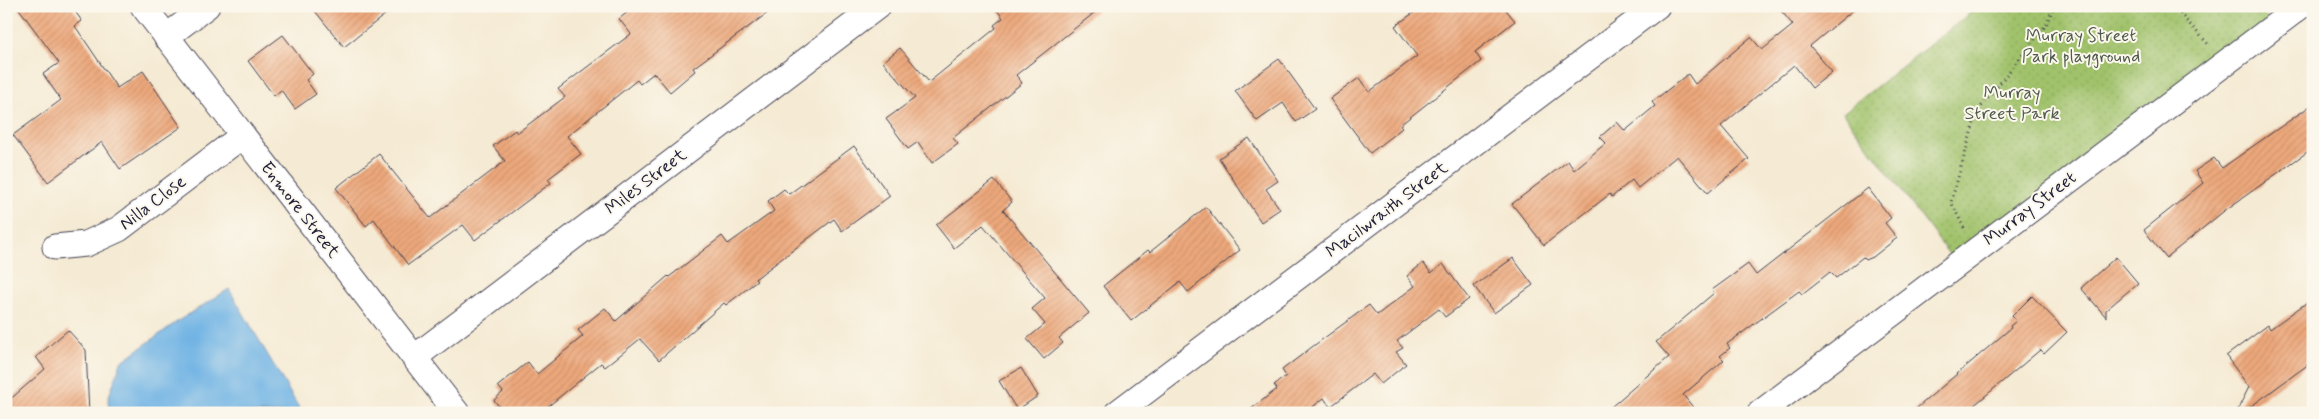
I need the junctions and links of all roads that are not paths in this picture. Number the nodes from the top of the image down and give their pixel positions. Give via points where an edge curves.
1 (143, 6) edge
2 (207, 6) edge
3 (878, 6) edge
4 (1657, 6) edge
5 (2301, 6) edge
6 (166, 37) junction
7 (242, 136) junction
8 (54, 247) dead end
9 (415, 357) junction
10 (457, 413) edge
11 (1117, 413) edge
12 (1760, 413) edge

1 - 6 street, Enmore Street
2 - 6 street
3 - 9 street, Miles Street
4 - 11 street, Macilwraith Street
5 - 12 street, Murray Street
6 - 7 street, Enmore Street
7 - 8 street, Nilla Close via 119,229 86,244
7 - 9 street, Enmore Street
9 - 10 street, Enmore Street

